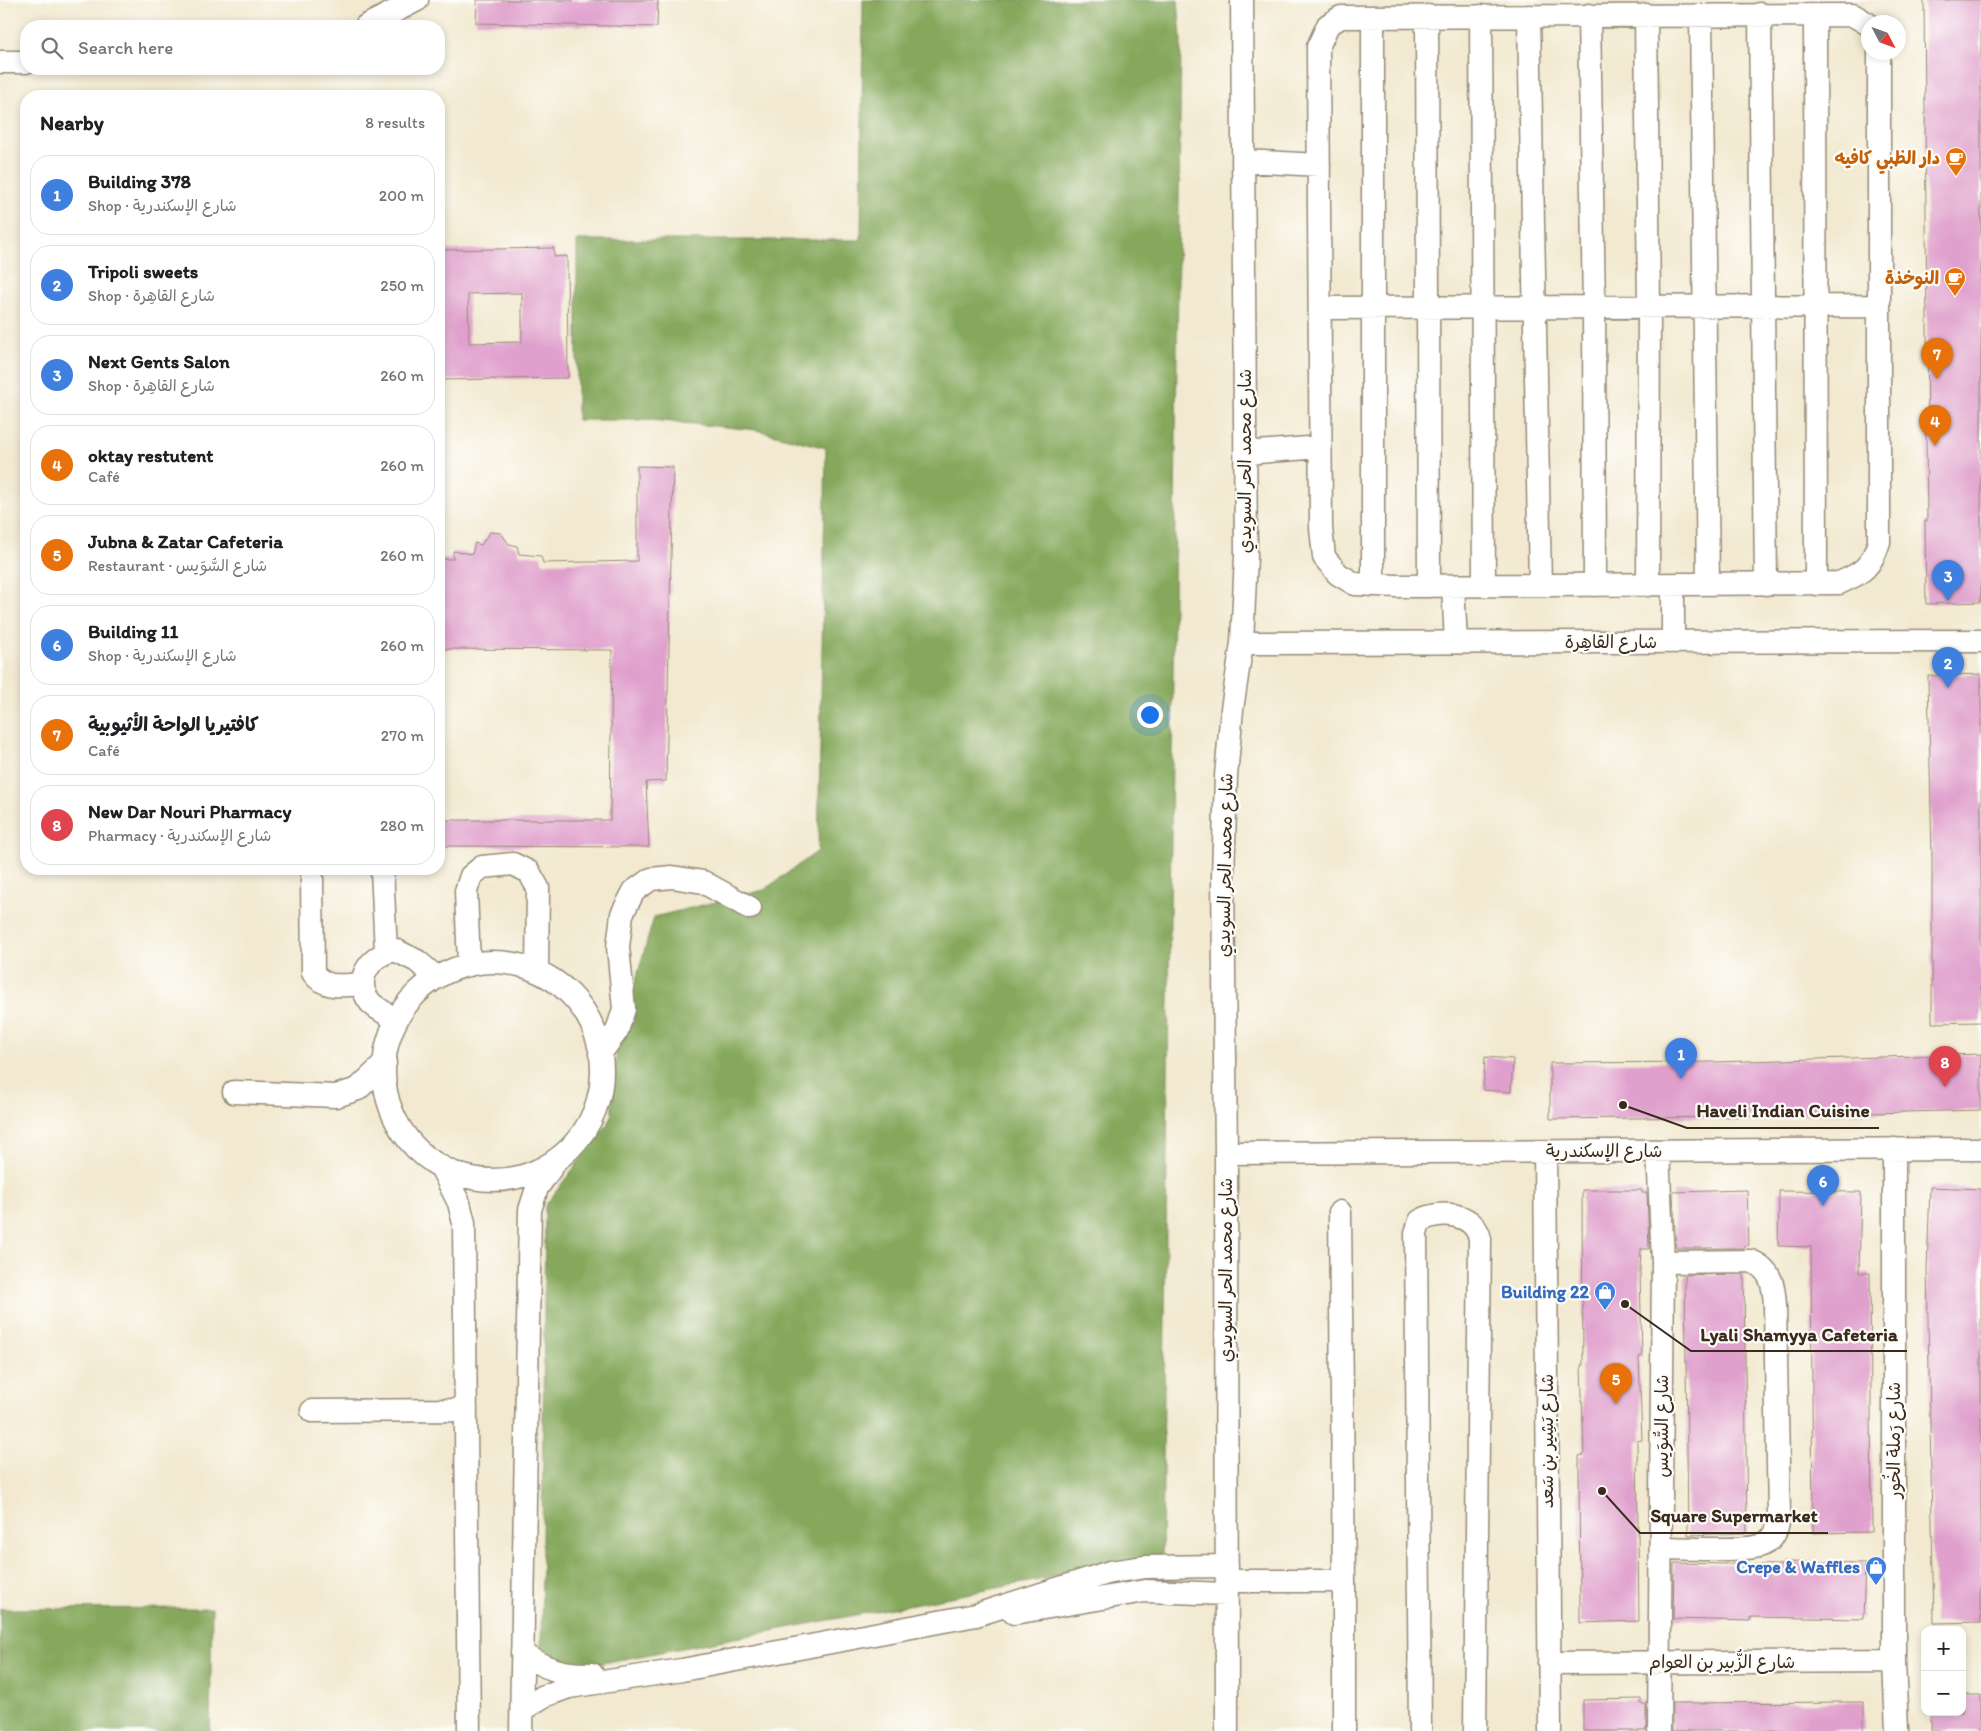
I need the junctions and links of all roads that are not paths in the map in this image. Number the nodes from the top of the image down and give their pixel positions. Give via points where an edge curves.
1 (417, 0) edge
2 (1242, 0) edge
3 (1760, 14) junction
4 (1589, 15) junction
5 (1646, 15) junction
6 (1700, 15) junction
7 (1815, 15) junction
8 (1427, 16) junction
9 (1481, 16) junction
10 (1529, 16) junction
11 (1373, 17) junction
12 (378, 20) edge
13 (1861, 20) edge
14 (1879, 60) edge
15 (0, 62) edge
16 (20, 62) edge
17 (1243, 161) junction
18 (1319, 164) junction
19 (1816, 306) junction
20 (1879, 306) junction
21 (1374, 307) junction
22 (1535, 307) junction
23 (1594, 307) junction
24 (1649, 307) junction
25 (1704, 307) junction
26 (1765, 307) junction
27 (1320, 308) junction
28 (1426, 308) junction
29 (1484, 308) junction
30 (1320, 447) junction
31 (1246, 452) junction
32 (1373, 584) junction
33 (1484, 584) junction
34 (1540, 584) junction
35 (1708, 584) junction
36 (1766, 584) junction
37 (1816, 584) junction
38 (1595, 585) junction
39 (1648, 585) junction
40 (1673, 585) junction
41 (1429, 586) junction
42 (1453, 586) junction
43 (1981, 641) edge
44 (1456, 642) junction
45 (1673, 642) junction
46 (1242, 643) junction
47 (382, 875) edge
48 (312, 878) dead end
49 (750, 908) dead end
50 (386, 952) junction
51 (469, 965) junction
52 (537, 971) junction
53 (437, 978) junction
54 (362, 984) junction
55 (396, 1020) junction
56 (600, 1054) junction
57 (385, 1063) junction
58 (234, 1092) dead end
59 (1894, 1149) junction
60 (1981, 1149) edge
61 (1658, 1151) junction
62 (1545, 1152) junction
63 (1226, 1154) junction
64 (558, 1159) junction
65 (441, 1167) junction
66 (1340, 1212) dead end
67 (1663, 1262) junction
68 (466, 1410) junction
69 (312, 1411) dead end
70 (1661, 1548) junction
71 (1145, 1567) junction
72 (1227, 1580) junction
73 (1344, 1581) junction
74 (1145, 1591) junction
75 (976, 1615) junction
76 (522, 1653) junction
77 (1894, 1661) junction
78 (1659, 1662) junction
79 (1549, 1663) junction
80 (620, 1679) junction
81 (521, 1721) edge
82 (469, 1731) edge
83 (1227, 1731) edge
84 (1344, 1731) edge
85 (1420, 1731) edge
86 (1475, 1731) edge
87 (1550, 1731) edge
88 (1659, 1731) edge
89 (1897, 1731) edge

1 - 12 street
2 - 17 street, شارع محمد الحر السويدي
3 - 6 street
3 - 7 street
3 - 26 street
4 - 5 street
4 - 10 street
4 - 23 street
5 - 6 street
5 - 24 street
6 - 25 street
7 - 13 street via 1853,15
7 - 19 street
8 - 9 street
8 - 11 street
8 - 28 street
9 - 10 street
9 - 29 street
10 - 22 street
11 - 18 street via 1341,17 1328,25 1318,47
11 - 21 street
14 - 20 street
15 - 16 street
17 - 18 street
17 - 31 street, شارع محمد الحر السويدي
18 - 27 street
19 - 20 street
19 - 26 street
19 - 37 street
20 - 37 street via 1879,542 1874,558 1860,575 1839,584
21 - 27 street
21 - 28 street
21 - 32 street
22 - 23 street
22 - 29 street
22 - 34 street
23 - 24 street
23 - 38 street
24 - 25 street
24 - 39 street
25 - 26 street
25 - 35 street
26 - 36 street
27 - 30 street
28 - 29 street
28 - 41 street
29 - 33 street
30 - 31 street
30 - 32 street via 1324,557 1338,574 1355,584
31 - 46 street, شارع محمد الحر السويدي
32 - 41 street
33 - 34 street
33 - 42 street
34 - 38 street
35 - 36 street
35 - 40 street
36 - 37 street
38 - 39 street
39 - 40 street
40 - 45 street
41 - 42 street
42 - 44 street
43 - 45 street, شارع القاهِرة
44 - 45 street, شارع القاهِرة
44 - 46 street, شارع القاهِرة
46 - 63 street, شارع محمد الحر السويدي via 1232,709 1223,826 1222,992
47 - 50 street
48 - 54 street via 313,973 328,985
49 - 56 street via 703,882 672,876 651,880 634,891 622,914 618,947 624,1010 618,1031
50 - 53 street via 395,950 417,961
50 - 54 street via 377,956 365,971
51 - 52 street via 482,961 517,963
51 - 52 street via 466,891 471,876 482,866 513,864 529,872 538,888
51 - 53 street via 447,971
52 - 56 street via 550,976 577,1000 596,1030
53 - 55 street via 418,991
54 - 55 street via 371,1003
55 - 57 street
56 - 64 street via 603,1066 598,1101 583,1133
57 - 58 street via 358,1089 336,1096
57 - 65 street via 385,1090 400,1129 416,1148
59 - 60 street, شارع الإسكندرية
59 - 61 street, شارع الإسكندرية
59 - 77 street, شارع رَملة الخُور
61 - 62 street, شارع الإسكندرية
61 - 67 street, شارع السُّوَيس
62 - 63 street, شارع الإسكندرية
62 - 79 street, شارع بَشِير بن سَعد
63 - 72 street, شارع محمد الحر السويدي
64 - 65 street via 531,1173 500,1180 469,1178
64 - 76 street via 537,1188 530,1210
65 - 68 street via 459,1203 464,1223
66 - 73 street
67 - 70 street, شارع السُّوَيس
67 - 70 street via 1751,1261 1762,1265 1772,1281 1778,1516 1776,1532 1756,1547
68 - 69 street
68 - 82 street
70 - 78 street, شارع السُّوَيس
71 - 72 street
71 - 74 street
71 - 75 street via 1093,1576
72 - 73 street
72 - 74 street
72 - 83 street, شارع محمد الحر السويدي
73 - 84 street
74 - 75 street via 1037,1610
75 - 80 street
76 - 80 street via 541,1666 558,1672
76 - 81 street
77 - 78 street, شارع الزُّبير بن العوام
77 - 89 street, شارع رَملة الخُور
78 - 79 street, شارع الزُّبير بن العوام
78 - 88 street, شارع السُّوَيس
79 - 87 street, شارع بَشِير بن سَعد
80 - 81 street via 556,1690
85 - 86 street via 1416,1233 1420,1221 1429,1216 1443,1215 1471,1221 1480,1240

